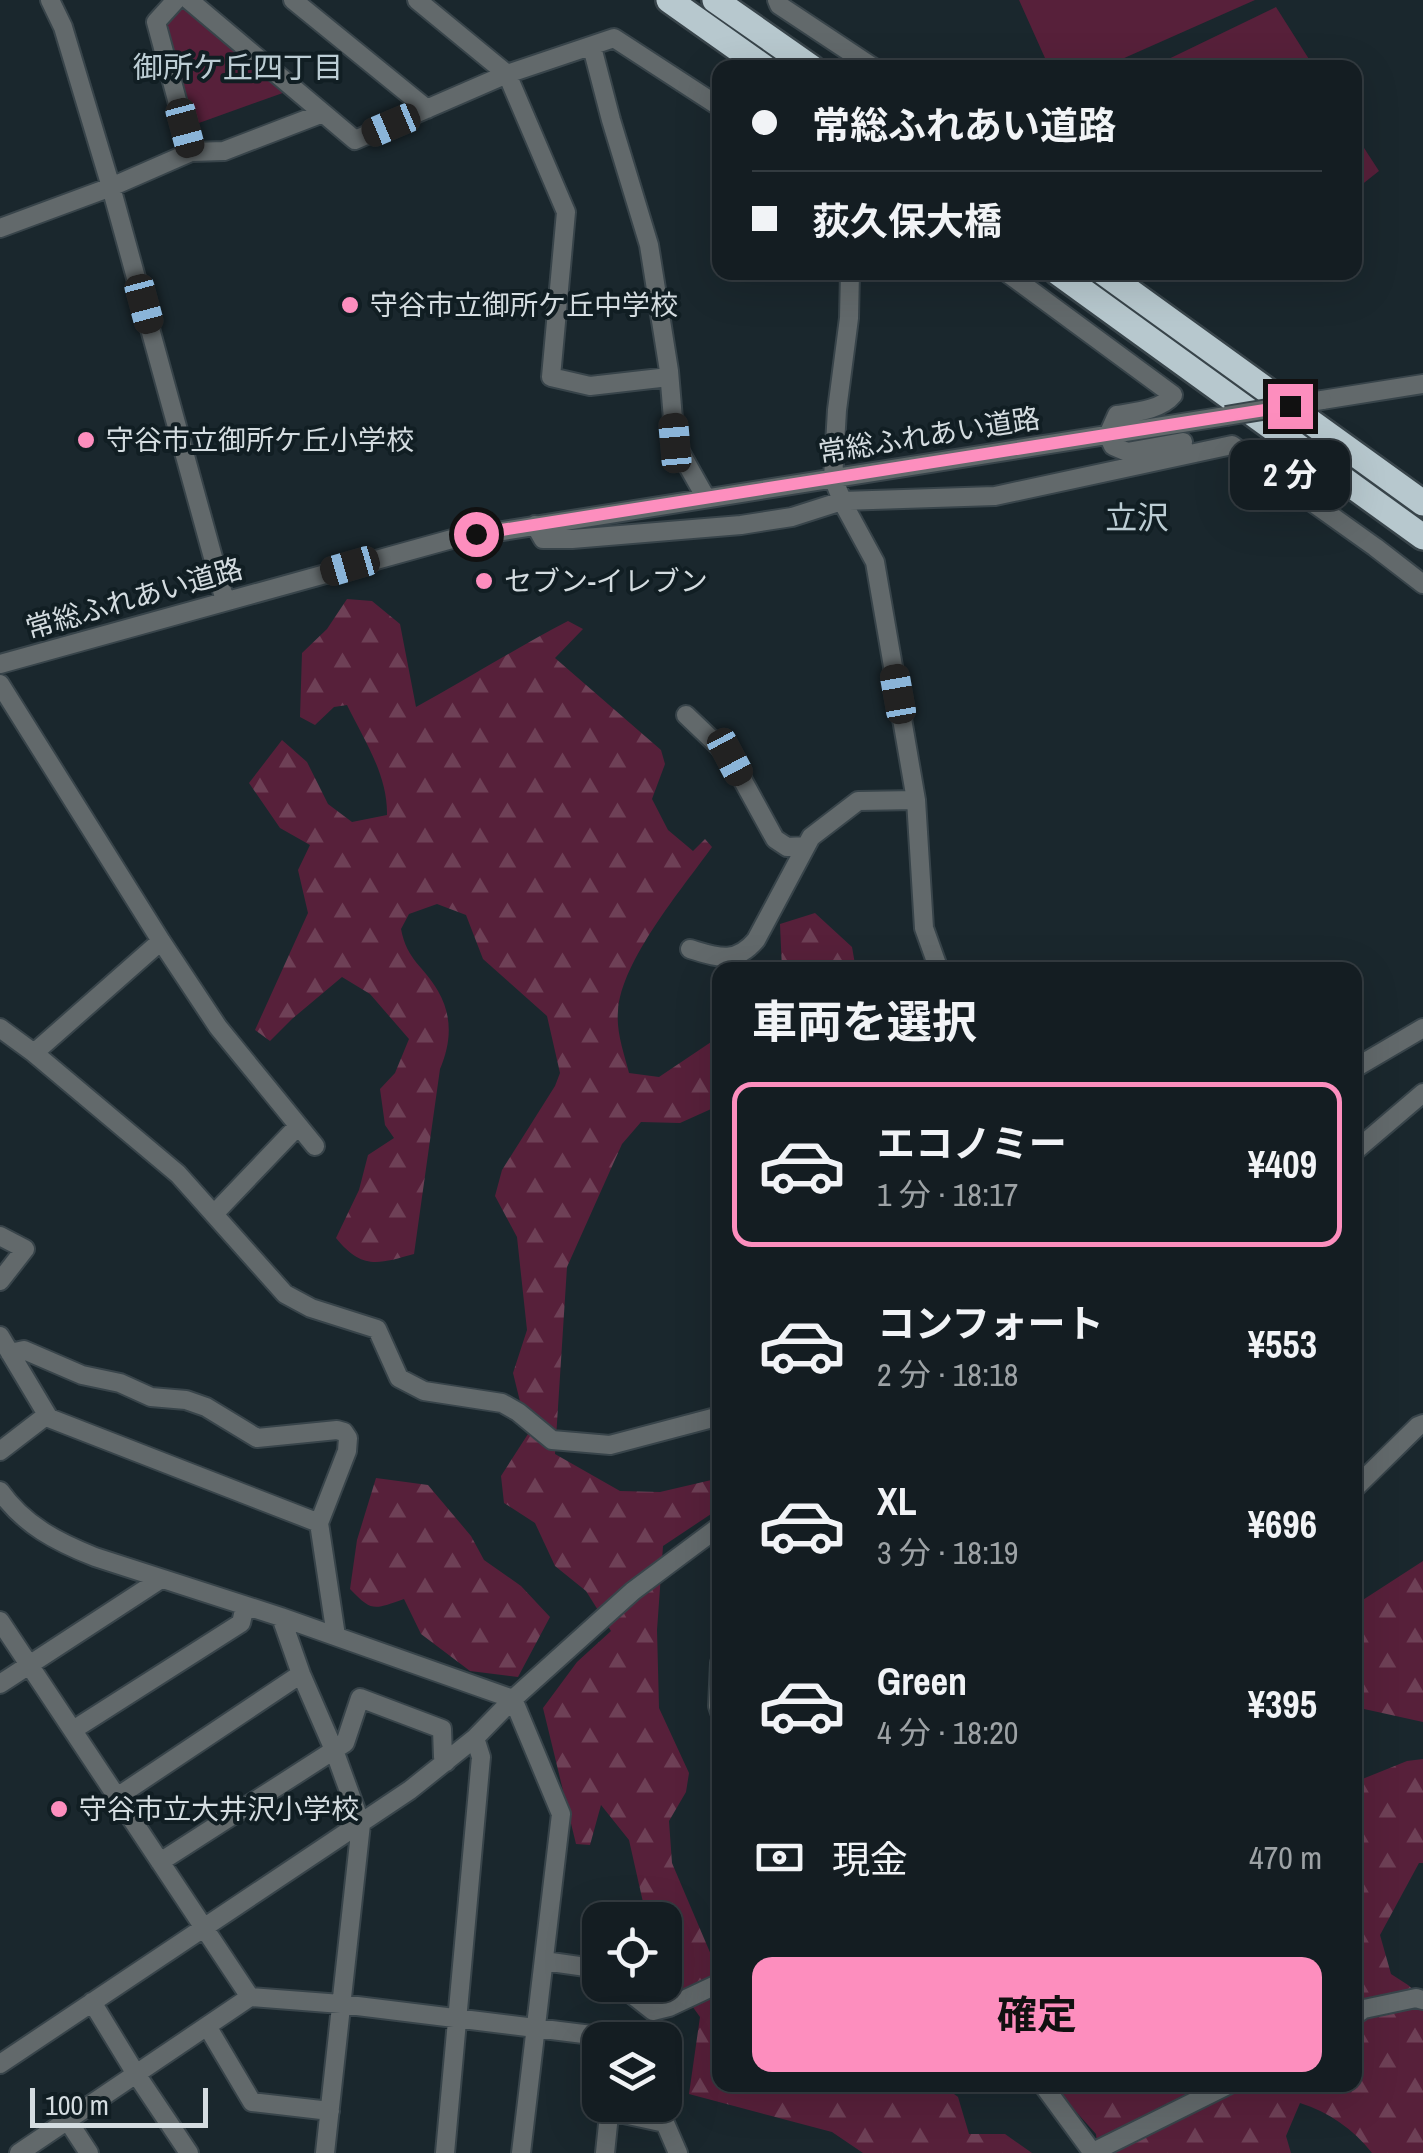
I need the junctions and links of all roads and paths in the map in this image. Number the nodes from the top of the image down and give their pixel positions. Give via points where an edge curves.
1 (176, 0) edge
2 (189, 0) edge
3 (292, 0) edge
4 (417, 0) edge
5 (669, 0) edge
6 (715, 0) edge
7 (777, 0) edge
8 (55, 3) edge
9 (592, 47) junction
10 (754, 60) edge
11 (801, 60) edge
12 (862, 60) edge
13 (507, 74) junction
14 (712, 102) edge
15 (427, 109) junction
16 (323, 114) junction
17 (191, 152) junction
18 (112, 186) junction
19 (4, 223) edge
20 (850, 280) edge
21 (1017, 280) edge
22 (1068, 280) edge
23 (1114, 280) edge
24 (669, 377) junction
25 (1423, 384) edge
26 (1108, 435) junction
27 (1232, 444) junction
28 (832, 478) junction
29 (706, 498) junction
30 (842, 502) junction
31 (1423, 503) edge
32 (535, 525) junction
33 (1423, 536) edge
34 (1423, 584) edge
35 (226, 601) junction
36 (0, 664) edge
37 (0, 684) edge
38 (686, 715) dead end
39 (916, 800) junction
40 (806, 846) junction
41 (161, 942) junction
42 (690, 949) dead end
43 (936, 962) edge
44 (0, 1028) edge
45 (1423, 1028) edge
46 (34, 1052) junction
47 (1362, 1064) edge
48 (1423, 1093) edge
49 (297, 1127) junction
50 (1362, 1145) edge
51 (315, 1146) dead end
52 (214, 1214) junction
53 (0, 1236) edge
54 (0, 1281) edge
55 (0, 1336) edge
56 (10, 1353) junction
57 (47, 1416) junction
58 (712, 1418) edge
59 (1423, 1424) edge
60 (0, 1451) edge
61 (1362, 1481) edge
62 (0, 1491) edge
63 (319, 1522) junction
64 (712, 1532) edge
65 (161, 1578) junction
66 (245, 1606) junction
67 (281, 1617) junction
68 (0, 1621) edge
69 (336, 1636) junction
70 (30, 1666) junction
71 (301, 1674) junction
72 (0, 1684) edge
73 (514, 1700) junction
74 (73, 1730) junction
75 (475, 1738) junction
76 (334, 1750) junction
77 (446, 1762) junction
78 (117, 1797) junction
79 (360, 1824) junction
80 (160, 1862) junction
81 (204, 1928) junction
82 (544, 1961) junction
83 (582, 1966) edge
84 (712, 1988) edge
85 (250, 1997) junction
86 (1423, 2000) edge
87 (682, 2001) edge
88 (92, 2002) junction
89 (642, 2002) edge
90 (680, 2002) edge
91 (341, 2004) junction
92 (1362, 2011) edge
93 (458, 2018) junction
94 (208, 2026) junction
95 (536, 2026) junction
96 (582, 2034) edge
97 (0, 2064) edge
98 (136, 2074) junction
99 (1048, 2092) edge
100 (1214, 2092) edge
101 (330, 2111) junction
102 (68, 2121) junction
103 (608, 2122) edge
104 (661, 2122) edge
105 (1093, 2152) edge
106 (20, 2153) edge
107 (88, 2153) edge
108 (189, 2153) edge
109 (325, 2153) edge
110 (446, 2153) edge
111 (521, 2153) edge
112 (605, 2153) edge
113 (678, 2153) edge

1 - 17 street via 156,22
2 - 16 street
3 - 15 street
4 - 13 street
5 - 10 highway
6 - 11 highway
7 - 12 street
8 - 18 street
9 - 13 street
9 - 14 street via 614,38
9 - 24 street via 649,245
13 - 15 street
13 - 24 street via 566,212 550,377 590,386
15 - 16 street via 354,140
16 - 17 street via 224,152
17 - 18 street
18 - 19 street
18 - 35 street
20 - 28 street
21 - 26 street via 1173,396 1117,415
22 - 33 highway
23 - 31 highway
24 - 29 street via 675,443
25 - 26 street, 常総ふれあい道路, bridge
26 - 27 street via 1127,452 1220,436
26 - 28 street, 常総ふれあい道路
27 - 30 street via 994,496
27 - 34 street
28 - 29 street, 常総ふれあい道路
28 - 30 street
29 - 32 street, 常総ふれあい道路
30 - 32 street via 741,525 572,540 543,539
30 - 39 street via 874,562
32 - 35 street, 常総ふれあい道路 via 452,539
35 - 36 street, 常総ふれあい道路
37 - 41 street
38 - 40 street via 730,757 774,839 787,847
39 - 40 street via 858,801
39 - 43 street via 924,928
40 - 42 street via 746,952 732,957
41 - 46 street
41 - 49 street
44 - 46 street
45 - 47 street
46 - 52 street via 178,1174
48 - 50 street
49 - 51 street
49 - 52 street
52 - 58 street via 285,1294 377,1329 399,1378 424,1391 502,1403 552,1440 610,1445
53 - 54 street via 25,1249
55 - 56 street
56 - 57 street
56 - 63 street via 24,1350 152,1397 186,1400 257,1438 344,1432 347,1452
57 - 60 street
57 - 63 street
59 - 61 street
62 - 65 street via 40,1532
63 - 69 street
64 - 73 street via 633,1591
65 - 66 street
65 - 70 street
66 - 67 street
66 - 74 street via 241,1622
67 - 69 street
67 - 71 street
68 - 70 street
69 - 73 street
70 - 72 street
70 - 74 street
71 - 76 street
71 - 78 street
73 - 75 street
73 - 82 street via 561,1814
74 - 78 street
75 - 77 street
75 - 93 street via 482,1758
76 - 77 street via 345,1743 360,1698 442,1729
76 - 79 street
76 - 80 street
77 - 79 street
78 - 80 street
79 - 81 street
79 - 91 street
80 - 81 street
81 - 85 street
81 - 88 street
82 - 83 street
82 - 95 street
84 - 87 street
85 - 91 street
85 - 94 street
86 - 92 street
88 - 97 street
88 - 98 street
89 - 90 street via 653,2011
91 - 93 street
91 - 101 street
93 - 95 street
93 - 110 street
94 - 98 street
94 - 101 street via 252,2102
95 - 96 street
95 - 111 street
98 - 102 street
98 - 108 street
99 - 105 street
100 - 105 street
101 - 109 street
102 - 106 street
102 - 107 street
103 - 112 street
104 - 113 street

